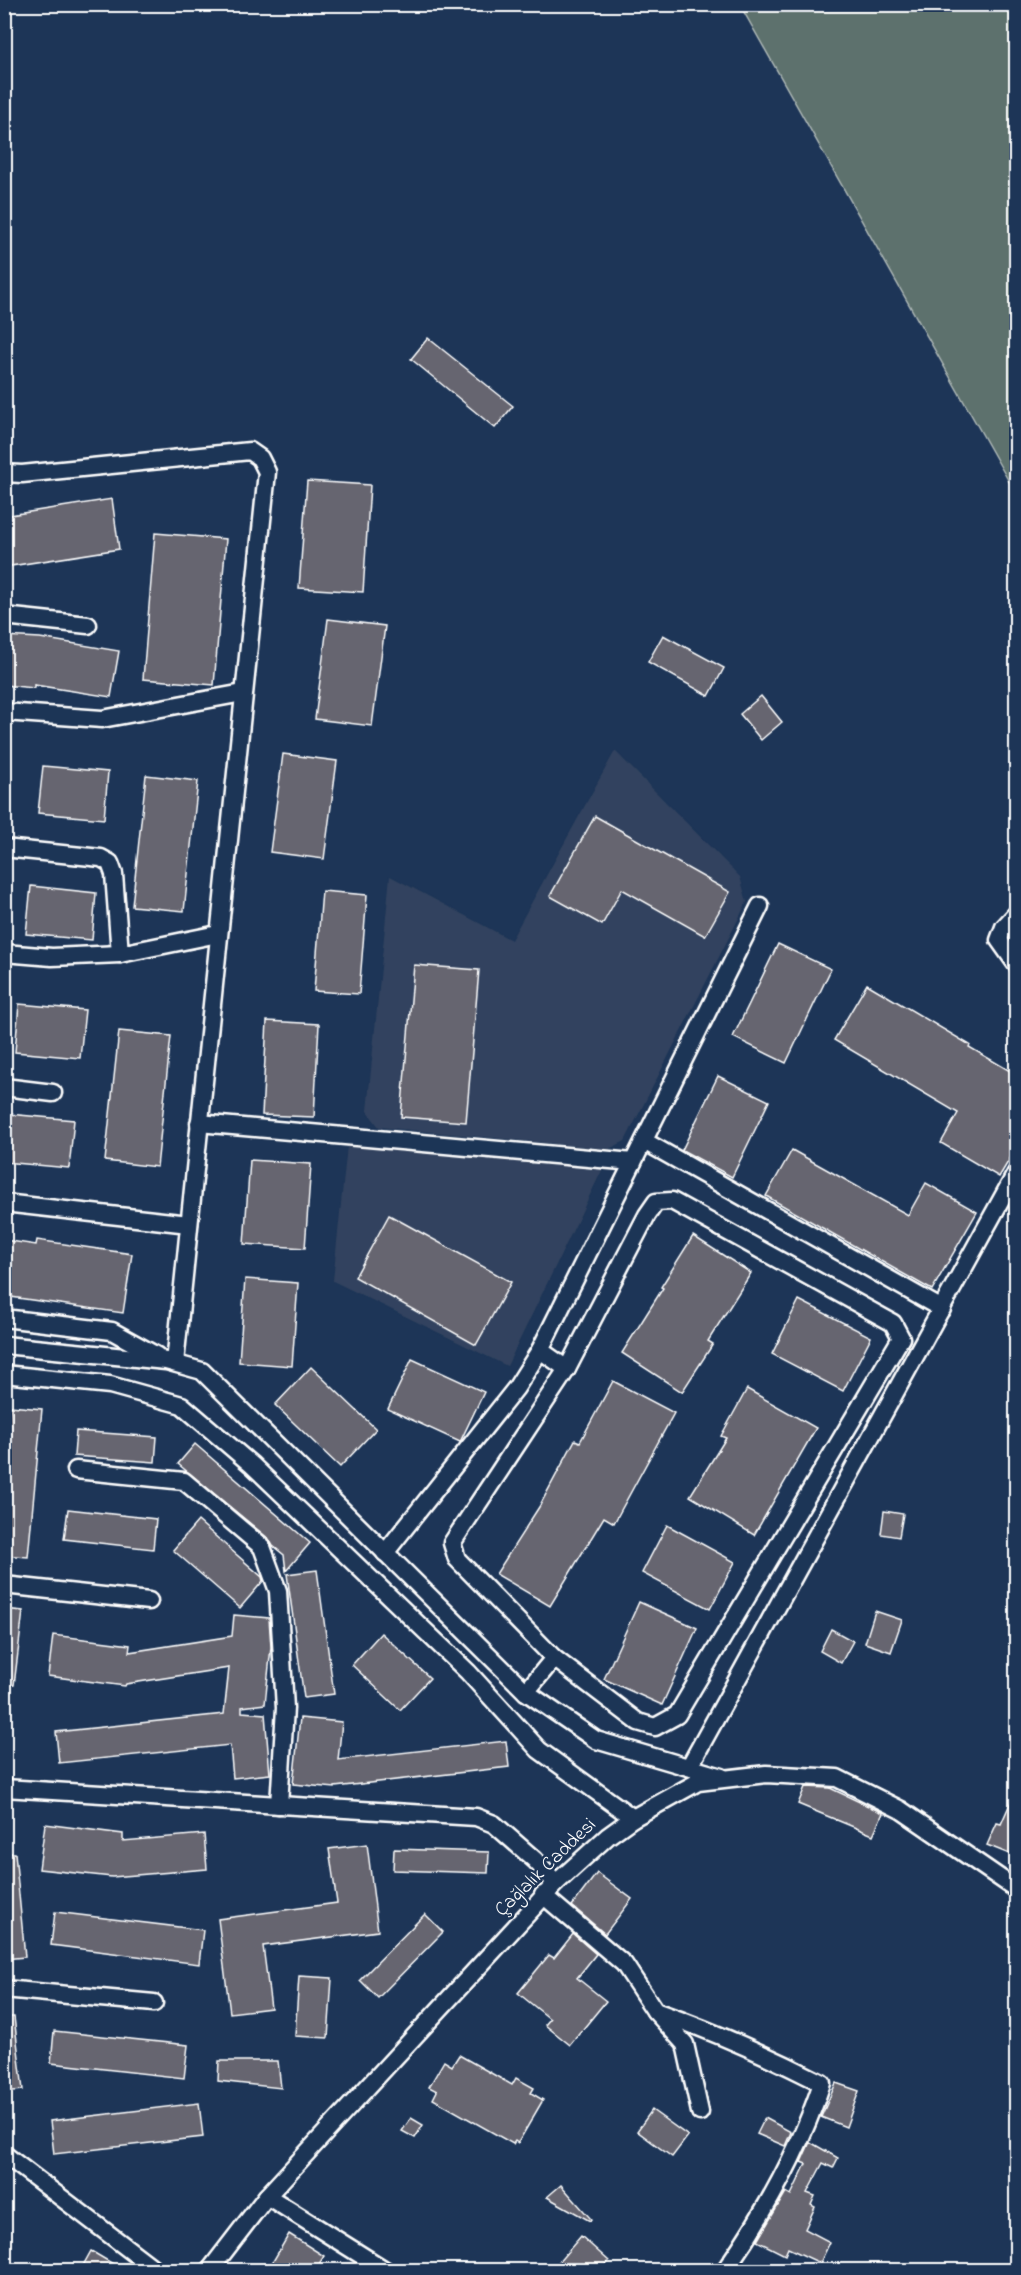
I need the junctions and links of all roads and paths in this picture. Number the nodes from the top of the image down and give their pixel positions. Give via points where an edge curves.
1 (4, 473) edge
2 (4, 616) edge
3 (88, 626) dead end
4 (243, 693) junction
5 (4, 712) edge
6 (4, 848) edge
7 (760, 906) dead end
8 (1017, 914) edge
9 (218, 934) junction
10 (4, 953) edge
11 (120, 954) junction
12 (1017, 964) edge
13 (4, 1087) edge
14 (53, 1093) dead end
15 (199, 1123) junction
16 (644, 1141) junction
17 (633, 1162) junction
18 (1017, 1173) edge
19 (4, 1203) edge
20 (189, 1224) junction
21 (942, 1309) junction
22 (4, 1318) edge
23 (4, 1344) edge
24 (540, 1350) junction
25 (170, 1362) junction
26 (567, 1369) junction
27 (4, 1374) edge
28 (76, 1470) dead end
29 (385, 1553) junction
30 (4, 1584) edge
31 (149, 1601) dead end
32 (554, 1658) junction
33 (526, 1692) junction
34 (689, 1767) junction
35 (729, 1779) junction
36 (4, 1788) edge
37 (279, 1805) junction
38 (633, 1818) junction
39 (556, 1883) junction
40 (1016, 1887) edge
41 (543, 1895) junction
42 (4, 1989) edge
43 (154, 2003) dead end
44 (655, 2011) junction
45 (700, 2112) dead end
46 (4, 2154) edge
47 (267, 2196) junction
48 (156, 2271) edge
49 (210, 2271) edge
50 (384, 2271) edge
51 (725, 2271) edge

1 - 4 street via 250,451 260,458 267,472
2 - 3 street
4 - 5 street via 102,719
4 - 9 street
6 - 11 street via 101,858 110,863
7 - 16 street
8 - 12 street via 1004,927 999,940
9 - 11 street
9 - 15 street
10 - 11 street via 51,957
13 - 14 street
15 - 17 street
15 - 20 street
16 - 17 street
16 - 21 street
17 - 24 street
18 - 21 street
19 - 20 street
20 - 25 street
21 - 34 street
22 - 25 street via 112,1332
23 - 25 street
24 - 26 street
24 - 29 street via 516,1388
25 - 29 street via 202,1371
26 - 32 street via 452,1543 457,1559
26 - 32 street via 656,1202 672,1201 878,1314 893,1323 901,1338 677,1715 655,1726 638,1722
27 - 38 street via 110,1385 183,1404 468,1672 539,1750
28 - 37 street via 184,1481 261,1546 278,1591 285,1708
29 - 33 street
30 - 31 street
32 - 33 street
33 - 34 street via 596,1740
34 - 35 street
35 - 38 street, Çağlalık Caddesi via 698,1782
35 - 40 street, Çağlalık Caddesi via 766,1774 837,1778 902,1810
36 - 37 street
37 - 39 street via 476,1817 494,1824
38 - 39 street, Çağlalık Caddesi
39 - 41 street, Çağlalık Caddesi
41 - 44 street via 624,1964
41 - 47 street, Çağlalık Caddesi
42 - 43 street
44 - 45 street via 685,2044
44 - 51 street via 708,2029 822,2083 792,2157
46 - 48 street
47 - 49 street, Çağlalık Caddesi
47 - 50 street

